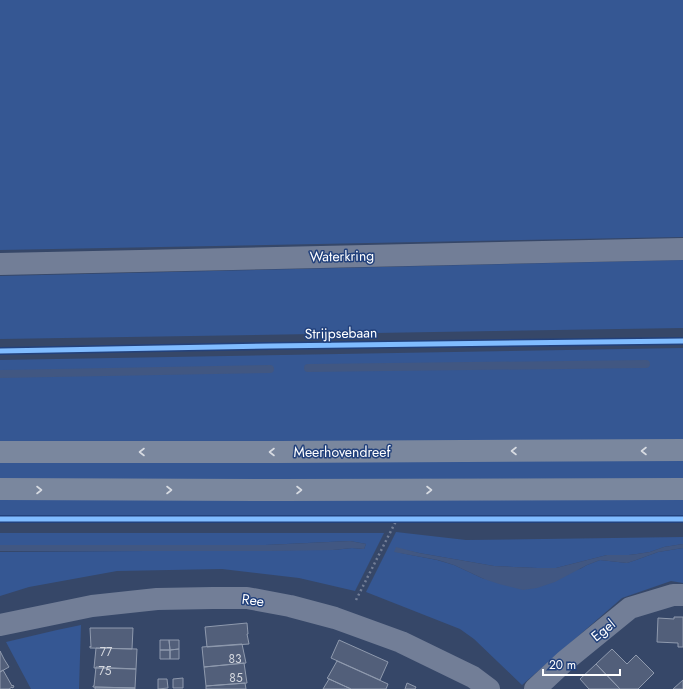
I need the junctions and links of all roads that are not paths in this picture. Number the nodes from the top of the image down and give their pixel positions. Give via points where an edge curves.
1 (683, 249) edge
2 (0, 264) edge
3 (683, 450) edge
4 (0, 452) edge
5 (683, 489) edge
6 (0, 490) edge
7 (683, 595) edge
8 (0, 625) edge
9 (489, 689) edge
10 (535, 689) edge

1 - 2 street, Waterkring
3 -> 4 main road, Meerhovendreef
6 -> 5 main road
7 - 10 street, Egel via 673,595 630,608
8 - 9 street, Ree via 92,606 157,599 247,598 335,618 401,642 473,677

